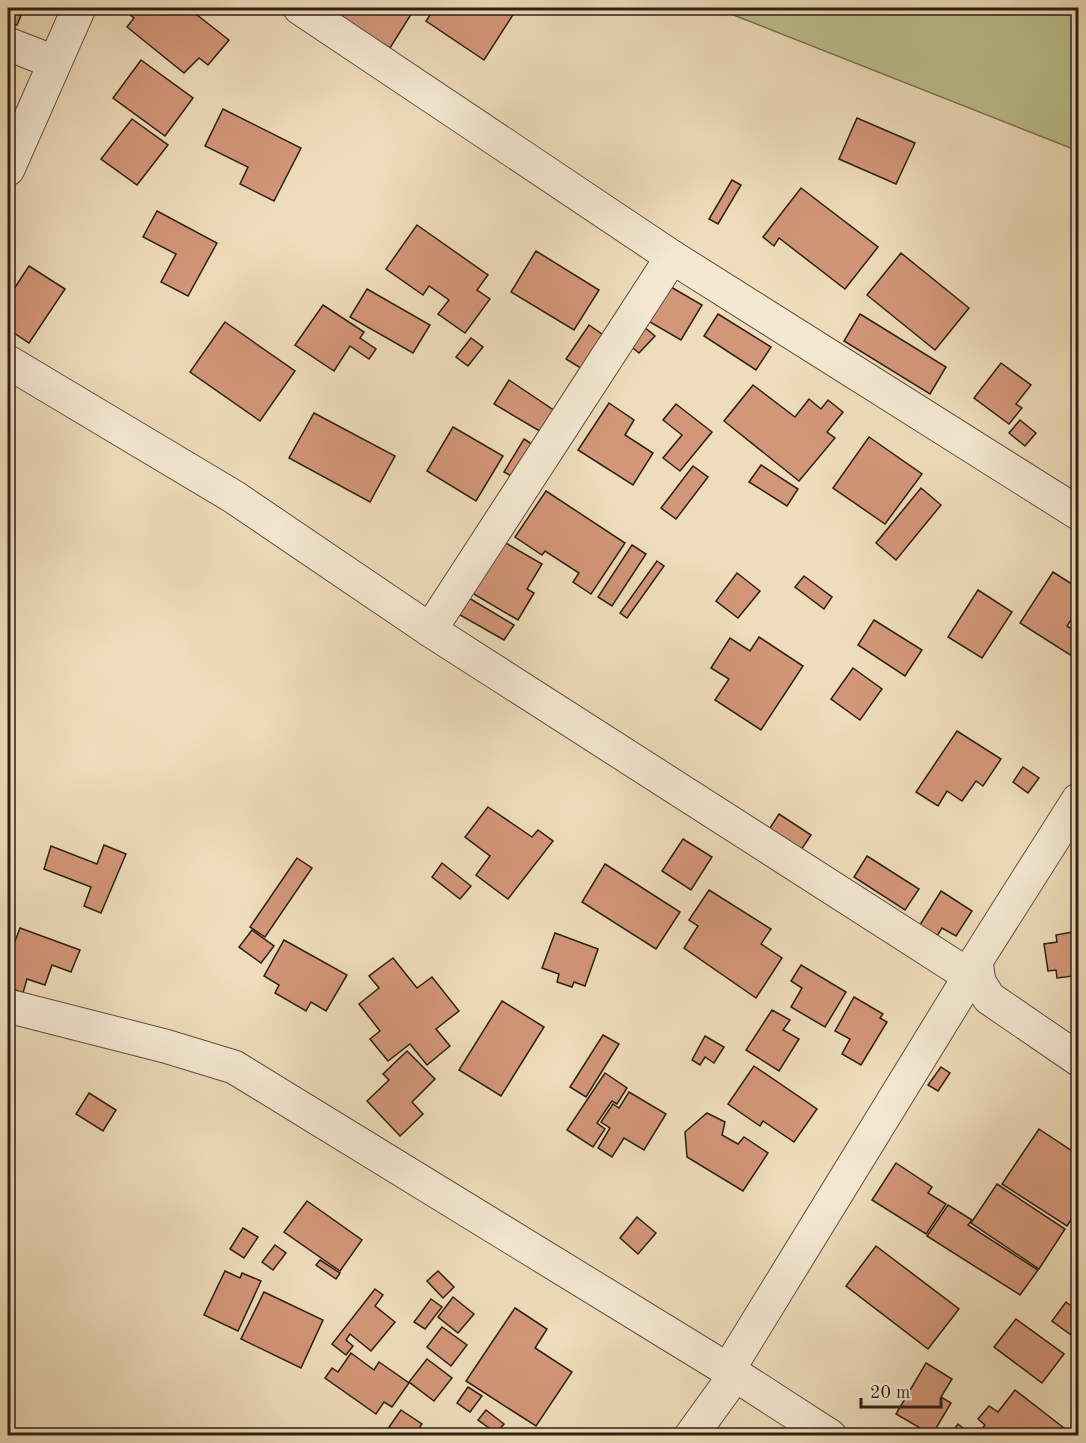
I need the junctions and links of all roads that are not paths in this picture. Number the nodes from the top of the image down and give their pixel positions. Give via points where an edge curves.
1 (79, 8) edge
2 (300, 8) edge
3 (8, 44) edge
4 (54, 62) junction
5 (8, 169) edge
6 (672, 257) junction
7 (8, 362) edge
8 (1078, 513) edge
9 (430, 630) junction
10 (1078, 800) edge
11 (974, 979) junction
12 (8, 1006) edge
13 (1078, 1059) edge
14 (731, 1372) junction
15 (691, 1436) edge
16 (830, 1436) edge

1 - 4 street
2 - 6 street
3 - 4 street
4 - 5 street
6 - 8 street
6 - 9 street
7 - 9 street via 234,497
9 - 11 street
10 - 11 street via 982,948
11 - 13 street via 989,998
11 - 14 street
12 - 14 street via 234,1067
14 - 15 street
14 - 16 street

